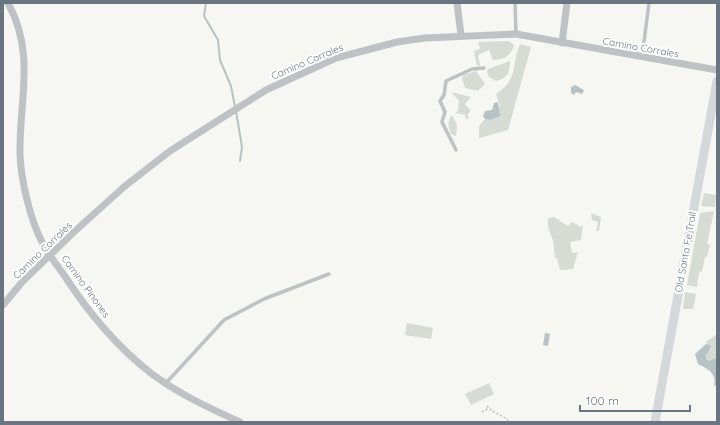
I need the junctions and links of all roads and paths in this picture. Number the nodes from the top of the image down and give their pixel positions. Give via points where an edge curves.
1 (8, 3) edge
2 (457, 3) edge
3 (515, 3) edge
4 (566, 3) edge
5 (649, 3) edge
6 (516, 34) junction
7 (461, 35) junction
8 (562, 43) junction
9 (642, 57) junction
10 (484, 68) dead end
11 (717, 70) edge
12 (717, 81) edge
13 (456, 150) dead end
14 (50, 255) junction
15 (329, 274) dead end
16 (3, 305) edge
17 (166, 383) junction
18 (482, 412) dead end
19 (240, 422) edge
20 (510, 422) edge
21 (655, 422) edge

1 - 14 street, Camino Pinones via 22,33 25,72 20,154 23,179 32,214
2 - 7 street
3 - 6 lane
4 - 8 street
5 - 9 lane
6 - 7 street, Camino Corrales
6 - 8 street, Camino Corrales
7 - 14 street, Camino Corrales via 397,42 336,58 266,90 170,151 126,186
8 - 9 street, Camino Corrales
9 - 11 street, Camino Corrales
10 - 13 lane via 472,69 446,81 444,95 440,101 445,112 442,122
12 - 21 street, Old Santa Fe Trail
14 - 16 street, Camino Corrales
14 - 17 street, Camino Pinones via 96,319 147,370
15 - 17 lane via 264,299 224,320
17 - 19 street, Camino Pinones via 203,405
18 - 20 path via 488,407

